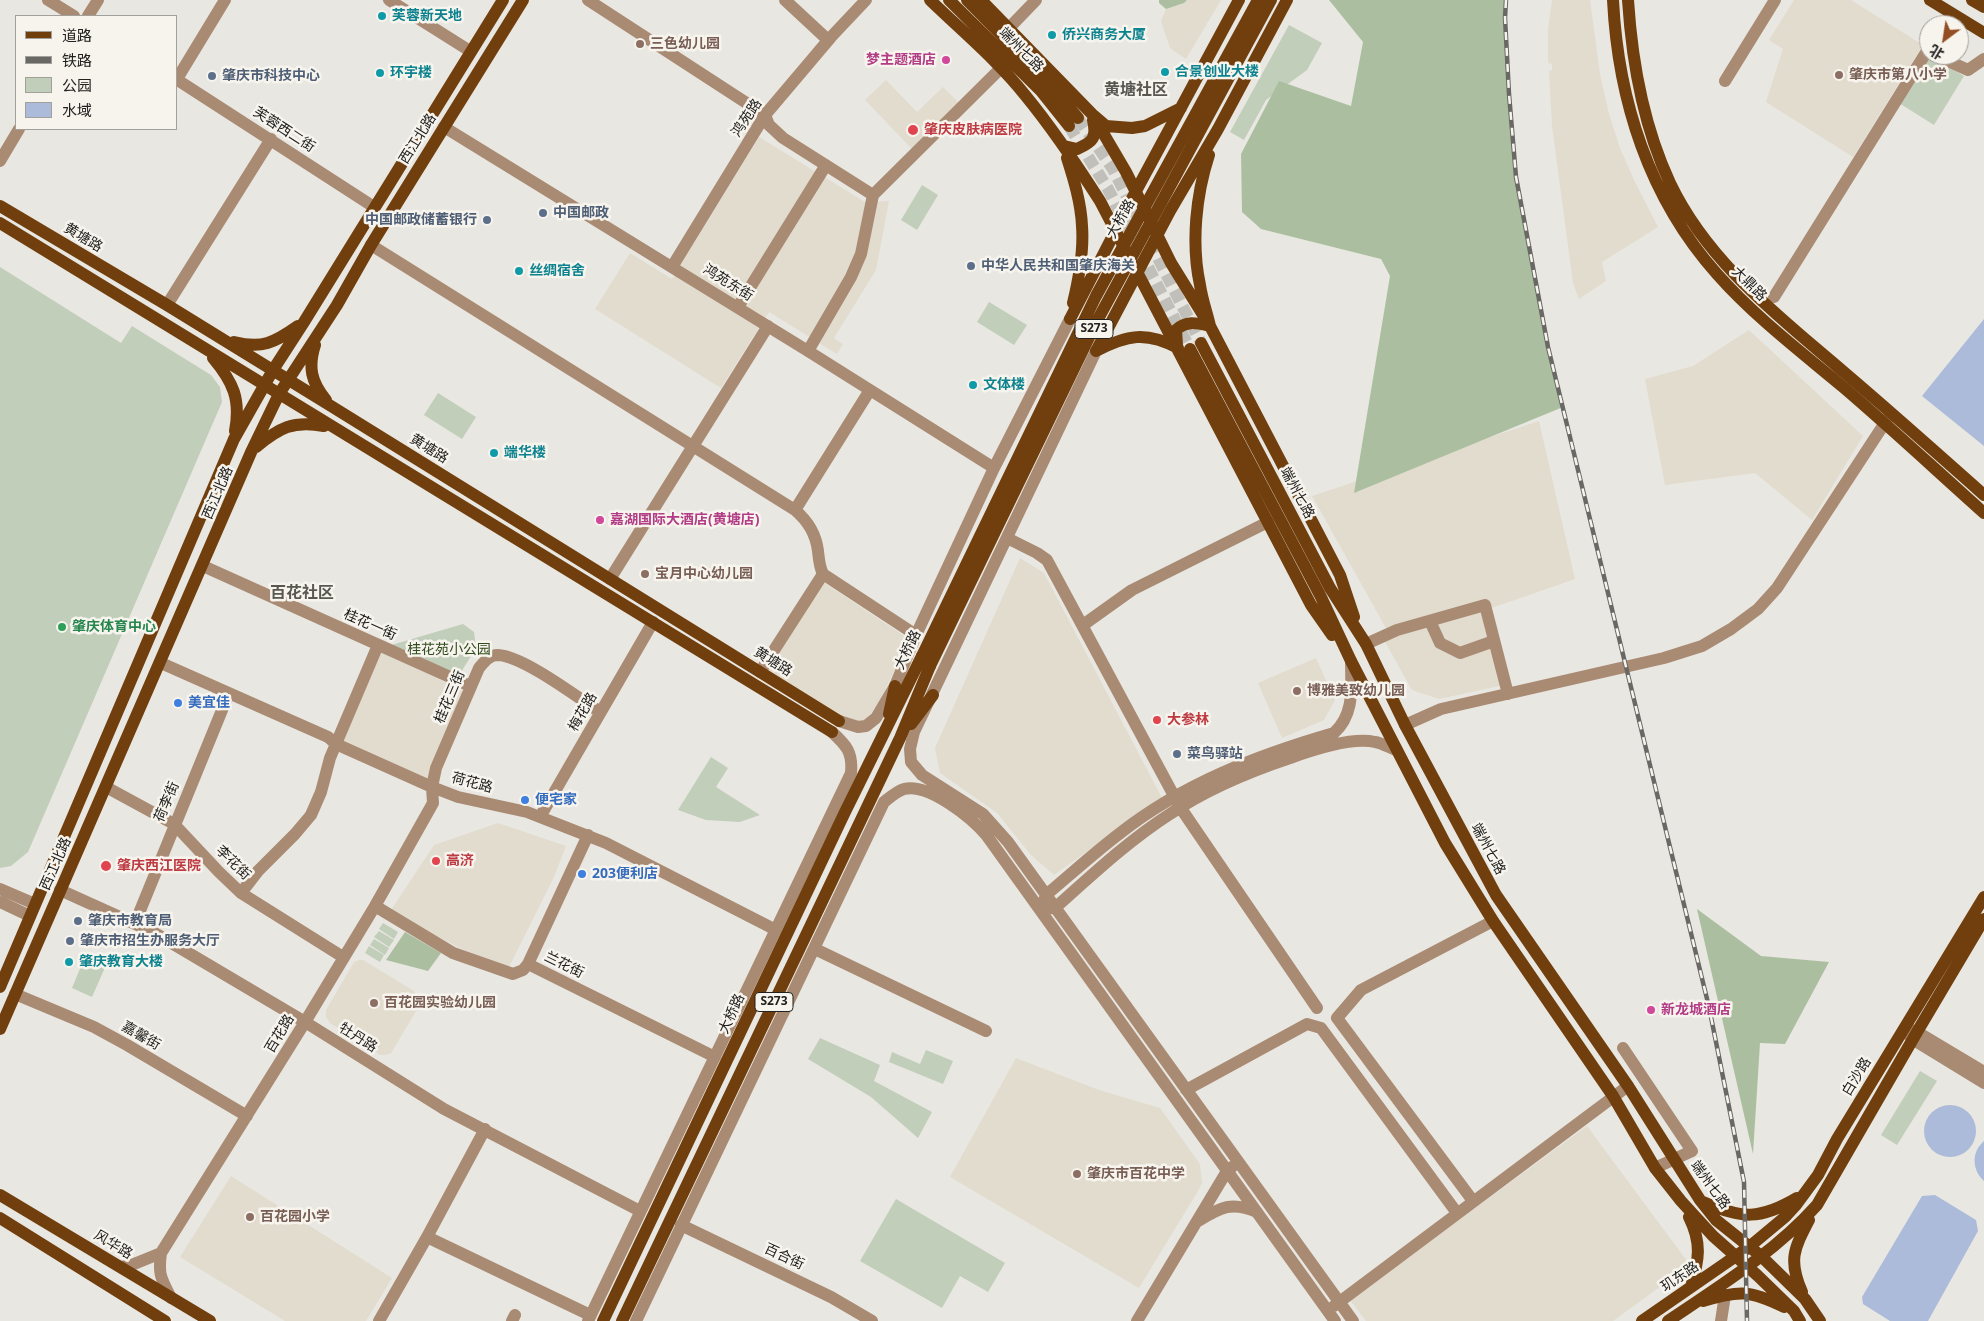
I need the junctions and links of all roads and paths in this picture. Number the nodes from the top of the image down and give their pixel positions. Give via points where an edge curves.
1 (48, 0) edge
2 (98, 0) edge
3 (225, 0) edge
4 (389, 0) edge
5 (503, 0) edge
6 (523, 0) edge
7 (588, 0) edge
8 (785, 0) edge
9 (866, 0) edge
10 (930, 0) edge
11 (949, 0) edge
12 (967, 0) edge
13 (981, 0) edge
14 (1036, 0) edge
15 (1239, 0) edge
16 (1258, 0) edge
17 (1271, 0) edge
18 (1287, 0) edge
19 (1613, 0) edge
20 (1628, 0) edge
21 (1775, 0) edge
22 (1930, 0) edge
23 (1972, 0) edge
24 (1984, 8) edge
25 (72, 15) edge
26 (89, 15) edge
27 (1009, 28) junction
28 (1984, 34) edge
29 (828, 40) junction
30 (470, 51) junction
31 (1984, 59) edge
32 (1919, 64) edge
33 (1957, 65) edge
34 (1001, 68) junction
35 (178, 76) edge
36 (178, 80) edge
37 (1725, 81) dead end
38 (1181, 108) junction
39 (1092, 114) junction
40 (764, 115) junction
41 (444, 126) junction
42 (1218, 129) junction
43 (18, 130) edge
44 (271, 139) junction
45 (1064, 146) junction
46 (0, 161) edge
47 (826, 165) junction
48 (1136, 191) junction
49 (873, 195) junction
50 (0, 206) edge
51 (374, 207) junction
52 (0, 224) edge
53 (1116, 229) junction
54 (1157, 236) junction
55 (371, 245) junction
56 (672, 267) junction
57 (1137, 274) junction
58 (321, 295) junction
59 (1774, 297) dead end
60 (168, 305) junction
61 (337, 305) junction
62 (738, 308) junction
63 (1070, 319) junction
64 (304, 322) junction
65 (768, 326) junction
66 (1210, 326) junction
67 (317, 336) junction
68 (221, 339) junction
69 (1060, 340) junction
70 (1189, 347) junction
71 (205, 348) junction
72 (808, 351) junction
73 (1093, 356) junction
74 (273, 370) junction
75 (288, 380) junction
76 (264, 385) junction
77 (870, 390) junction
78 (279, 394) junction
79 (331, 406) junction
80 (1889, 418) junction
81 (333, 428) junction
82 (234, 439) junction
83 (693, 446) junction
84 (252, 450) junction
85 (994, 468) junction
86 (220, 471) junction
87 (241, 477) junction
88 (1984, 495) edge
89 (796, 510) junction
90 (1984, 514) edge
91 (1268, 522) junction
92 (1007, 538) junction
93 (203, 566) junction
94 (823, 574) junction
95 (610, 579) junction
96 (1430, 621) junction
97 (653, 622) junction
98 (1083, 625) junction
99 (916, 634) junction
100 (1363, 639) junction
101 (1494, 641) junction
102 (378, 645) junction
103 (926, 661) junction
104 (1351, 662) junction
105 (159, 667) junction
106 (760, 672) junction
107 (470, 686) junction
108 (894, 686) junction
109 (1508, 694) junction
110 (933, 695) junction
111 (228, 697) junction
112 (600, 712) junction
113 (1405, 725) junction
114 (835, 726) junction
115 (886, 732) junction
116 (900, 738) junction
117 (336, 744) junction
118 (1396, 750) junction
119 (106, 787) junction
120 (432, 787) junction
121 (845, 787) junction
122 (870, 802) junction
123 (1178, 803) junction
124 (845, 812) junction
125 (540, 817) junction
126 (174, 824) junction
127 (588, 835) junction
128 (853, 864) junction
129 (0, 889) edge
130 (60, 890) junction
131 (241, 893) junction
132 (1046, 895) junction
133 (1984, 897) edge
134 (0, 902) edge
135 (375, 906) junction
136 (1055, 908) junction
137 (1041, 909) junction
138 (33, 910) junction
139 (1984, 919) edge
140 (1494, 920) junction
141 (135, 923) junction
142 (776, 930) junction
143 (815, 948) junction
144 (343, 957) junction
145 (776, 957) junction
146 (528, 964) junction
147 (0, 987) edge
148 (15, 994) junction
149 (743, 999) junction
150 (1317, 1008) dead end
151 (305, 1022) junction
152 (1904, 1028) junction
153 (0, 1029) edge
154 (986, 1031) dead end
155 (1914, 1035) junction
156 (1622, 1048) dead end
157 (715, 1056) junction
158 (1984, 1072) edge
159 (1984, 1083) edge
160 (1628, 1086) junction
161 (1186, 1090) junction
162 (1613, 1096) junction
163 (247, 1116) junction
164 (485, 1129) junction
165 (716, 1154) junction
166 (1674, 1159) junction
167 (1238, 1162) junction
168 (1655, 1168) junction
169 (1227, 1170) junction
170 (1806, 1192) junction
171 (0, 1195) edge
172 (1700, 1200) junction
173 (1473, 1201) junction
174 (1681, 1201) junction
175 (679, 1202) junction
176 (1817, 1205) junction
177 (640, 1211) junction
178 (1257, 1212) junction
179 (30, 1213) junction
180 (1457, 1213) junction
181 (0, 1218) edge
182 (1196, 1222) junction
183 (681, 1225) junction
184 (19, 1230) junction
185 (629, 1235) junction
186 (428, 1237) junction
187 (1749, 1247) junction
188 (161, 1253) junction
189 (1761, 1256) junction
190 (1735, 1257) junction
191 (121, 1267) junction
192 (1748, 1267) junction
193 (1691, 1287) junction
194 (616, 1294) junction
195 (1725, 1294) junction
196 (171, 1298) junction
197 (1805, 1299) junction
198 (1339, 1302) junction
199 (1691, 1305) junction
200 (1331, 1316) edge
201 (1797, 1316) edge
202 (589, 1318) edge
203 (165, 1321) edge
204 (210, 1321) edge
205 (379, 1321) edge
206 (603, 1321) edge
207 (623, 1321) edge
208 (636, 1321) edge
209 (872, 1321) edge
210 (1137, 1321) edge
211 (1353, 1321) edge
212 (1642, 1321) edge
213 (1668, 1321) edge
214 (1722, 1321) edge
215 (1820, 1321) edge

1 - 25 street
2 - 26 street
3 - 35 street
4 - 30 street
5 - 30 main road, 西江北路
6 - 41 main road, 西江北路
7 - 40 street
8 - 29 street
9 - 29 street, 鸿苑路
10 - 34 main road
11 - 12 main road, 端州七路 via 1073,122 1043,77
13 - 27 main road
14 - 27 street
15 - 38 main road
16 - 103 main road, 大桥路 / S273, bridge via 1092,303
17 - 103 main road, 大桥路 / S273, bridge via 1097,322
18 - 42 main road
19 - 80 main road, 大鼎路 via 1616,47 1629,110 1660,194 1685,233 1716,274 1757,314
20 - 80 main road, 大鼎路 via 1631,46 1652,140 1670,184 1692,221 1725,265
21 - 37 street
22 - 28 main road
23 - 24 main road
27 - 39 main road
29 - 40 street, 鸿苑路
30 - 51 main road, 西江北路
31 - 33 street via 1968,70
32 - 59 street
34 - 45 main road
34 - 49 street
36 - 44 street, 芙蓉西二街
38 - 39 main road via 1145,126 1132,128 1106,126
38 - 42 main road via 1186,121 1194,127
38 - 48 main road
39 - 45 main road via 1094,135 1089,144 1077,149
39 - 48 main road
40 - 47 street via 769,125 783,138
40 - 56 street, 鸿苑路
41 - 55 main road, 西江北路
41 - 56 street, 鸿苑东街
42 - 54 main road
42 - 66 main road via 1204,172 1196,238 1200,285
43 - 46 street
44 - 51 street, 芙蓉西二街
44 - 60 street
45 - 53 main road
45 - 63 main road via 1075,183 1082,227 1080,269
47 - 49 street
47 - 62 street
48 - 53 main road
48 - 54 main road
49 - 72 street via 862,254
50 - 60 main road, 黄塘路
51 - 58 main road, 西江北路
52 - 71 main road, 黄塘路
53 - 57 main road
53 - 63 main road
54 - 57 main road
54 - 66 main road
55 - 61 main road, 西江北路
55 - 83 street
56 - 62 street, 鸿苑东街
57 - 70 main road
57 - 73 main road
58 - 61 main road
58 - 64 main road, 西江北路
60 - 68 main road, 黄塘路
61 - 67 main road, 西江北路
62 - 65 street, 鸿苑东街
63 - 69 street
64 - 68 main road via 278,340 263,344 248,345
64 - 74 main road, 西江北路
65 - 72 street, 鸿苑东街
65 - 83 street
66 - 70 main road via 1193,322 1182,324 1176,330
66 - 100 main road via 1340,575
67 - 75 main road, 西江北路
67 - 79 main road via 311,373 318,390
68 - 74 main road, 黄塘路
69 - 73 street via 1064,336 1073,336 1082,340
69 - 85 street
70 - 73 main road via 1153,337 1126,338 1113,342
70 - 91 main road
70 - 100 main road, 端州七路
70 - 104 main road, 端州七路 via 1321,597
71 - 76 main road, 黄塘路
71 - 82 main road via 226,373 235,394 238,416
72 - 77 street, 鸿苑东街
73 - 92 street
74 - 75 main road, 黄塘路
74 - 76 main road, 西江北路
75 - 78 main road, 西江北路
75 - 79 main road, 黄塘路
76 - 78 main road, 黄塘路
76 - 82 main road, 西江北路
77 - 85 street, 鸿苑东街
77 - 89 street
78 - 81 main road, 黄塘路
78 - 84 main road, 西江北路
79 - 95 main road, 黄塘路
80 - 88 main road, 大鼎路
80 - 90 main road, 大鼎路
80 - 109 street via 1777,588 1731,629 1702,646 1664,658
81 - 84 main road via 301,423 271,435
81 - 97 main road, 黄塘路
82 - 86 main road, 西江北路
83 - 89 street
83 - 95 street
84 - 87 main road, 西江北路
85 - 99 street
86 - 87 main road
86 - 138 main road, 西江北路
87 - 93 main road, 西江北路
89 - 94 street via 815,538
91 - 98 street via 1132,590
91 - 104 main road via 1311,605
92 - 98 street via 1047,560
92 - 110 street
93 - 102 street, 桂花一街
93 - 105 main road, 西江北路
94 - 99 street
94 - 106 street
95 - 106 main road, 黄塘路
96 - 100 street
96 - 101 street via 1440,643 1460,653
96 - 101 street via 1485,604
97 - 112 street, 梅花路
97 - 114 main road, 黄塘路
98 - 123 street
99 - 108 street
100 - 113 main road, 端州七路
101 - 109 street
102 - 107 street, 桂花一街
102 - 117 street
103 - 115 main road, 大桥路 / S273
103 - 116 main road, 大桥路 / S273
104 - 118 main road, 端州七路
104 - 123 street via 1348,716 1334,733 1256,758 1208,779
105 - 111 street, 荷花路
105 - 119 main road, 西江北路
106 - 114 main road, 黄塘路
107 - 112 street, 桂花三街 via 479,668 496,655 529,667
107 - 120 street, 桂花三街 via 436,768
108 - 114 street via 876,718 866,726
108 - 115 main road
109 - 113 street via 1441,709
110 - 116 main road
110 - 132 street via 914,732 911,762 922,776 983,814 1008,842
111 - 117 street, 荷花路
111 - 126 street, 荷李街
112 - 125 street, 梅花路
113 - 160 main road, 端州七路 via 1496,895
114 - 121 street via 850,751 852,762
115 - 124 main road, 大桥路 / S273
116 - 122 main road, 大桥路 / S273
117 - 120 street, 荷花路
117 - 131 street via 311,815
118 - 123 street via 1362,740 1311,750 1259,768
118 - 140 main road, 端州七路 via 1445,843
119 - 126 street, 李花街
119 - 130 main road, 西江北路
120 - 125 street, 荷花路
120 - 135 street, 百花路 via 433,802
121 - 124 street
121 - 142 street
122 - 128 street
122 - 175 main road, 大桥路 / S273
123 - 132 street via 1119,833
123 - 136 street
123 - 150 street
124 - 145 main road, 大桥路 / S273
125 - 127 street, 荷花路
126 - 131 street, 李花街
126 - 141 street, 荷李街
127 - 142 street, 荷花路
127 - 146 street, 兰花街
128 - 137 street via 884,802 904,789 926,791 976,823
128 - 143 street
129 - 138 street
130 - 141 street, 牡丹路
130 - 148 main road, 西江北路
131 - 144 street, 李花街
132 - 136 street
132 - 137 street
133 - 152 main road, 白沙路
134 - 138 street
135 - 144 street, 百花路
135 - 146 street via 461,956 513,974
136 - 137 street
136 - 161 street
137 - 169 street
138 - 147 main road, 西江北路
139 - 155 main road, 白沙路
140 - 162 main road, 端州七路
140 - 173 street via 1361,990 1337,1018
141 - 151 street, 牡丹路
142 - 149 street
143 - 154 street
143 - 165 street
144 - 151 street, 百花路
145 - 149 street
145 - 194 main road, 大桥路 / S273
146 - 157 street, 兰花街
148 - 153 main road, 西江北路
148 - 163 street, 嘉馨街 via 94,1027
149 - 157 street
151 - 163 street, 百花路
151 - 164 street, 牡丹路 via 444,1109
152 - 155 street
152 - 170 main road, 白沙路
155 - 158 street
155 - 159 street
155 - 176 main road, 白沙路
156 - 166 street via 1692,1151
157 - 177 street
160 - 162 street
160 - 166 main road, 端州七路
161 - 167 street
161 - 180 street via 1307,1024 1322,1028
162 - 168 main road, 端州七路
162 - 173 street
163 - 188 street, 百花路
164 - 177 street, 牡丹路
164 - 186 street
165 - 175 street
165 - 183 street
166 - 168 street
166 - 172 main road, 端州七路
167 - 169 street
167 - 198 street
168 - 174 main road, 端州七路
169 - 178 street
169 - 182 street
170 - 172 main road via 1770,1212 1746,1216 1724,1211
170 - 187 main road, 白沙路 via 1785,1216
171 - 179 main road, 风华路
172 - 187 main road, 端州七路 via 1716,1220
173 - 180 street
174 - 190 main road, 端州七路
174 - 193 main road via 1696,1231 1699,1254
175 - 207 main road, 大桥路 / S273
176 - 189 main road, 白沙路
176 - 197 main road via 1796,1244 1794,1257 1795,1274
177 - 185 street
178 - 182 street via 1232,1205 1215,1210
178 - 200 street
179 - 184 main road
179 - 191 main road, 风华路
180 - 198 street
181 - 184 main road
182 - 210 street
183 - 208 street
183 - 209 street, 百合街 via 832,1297
184 - 203 main road
185 - 194 street
185 - 202 street
186 - 202 street
186 - 205 street
187 - 189 main road, 端州七路
187 - 190 main road, 白沙路
188 - 191 street
188 - 196 street via 158,1270
189 - 192 main road, 白沙路
189 - 197 main road, 端州七路
190 - 192 main road, 端州七路
190 - 193 main road, 玑东路
191 - 196 main road, 风华路
192 - 199 main road, 玑东路
192 - 201 main road, 端州七路
193 - 212 main road, 玑东路
194 - 206 main road, 大桥路 / S273
195 - 199 main road
195 - 201 main road via 1758,1295
195 - 214 street
196 - 204 main road, 风华路
197 - 215 main road, 端州七路
198 - 200 street
198 - 211 street
199 - 213 main road, 玑东路

